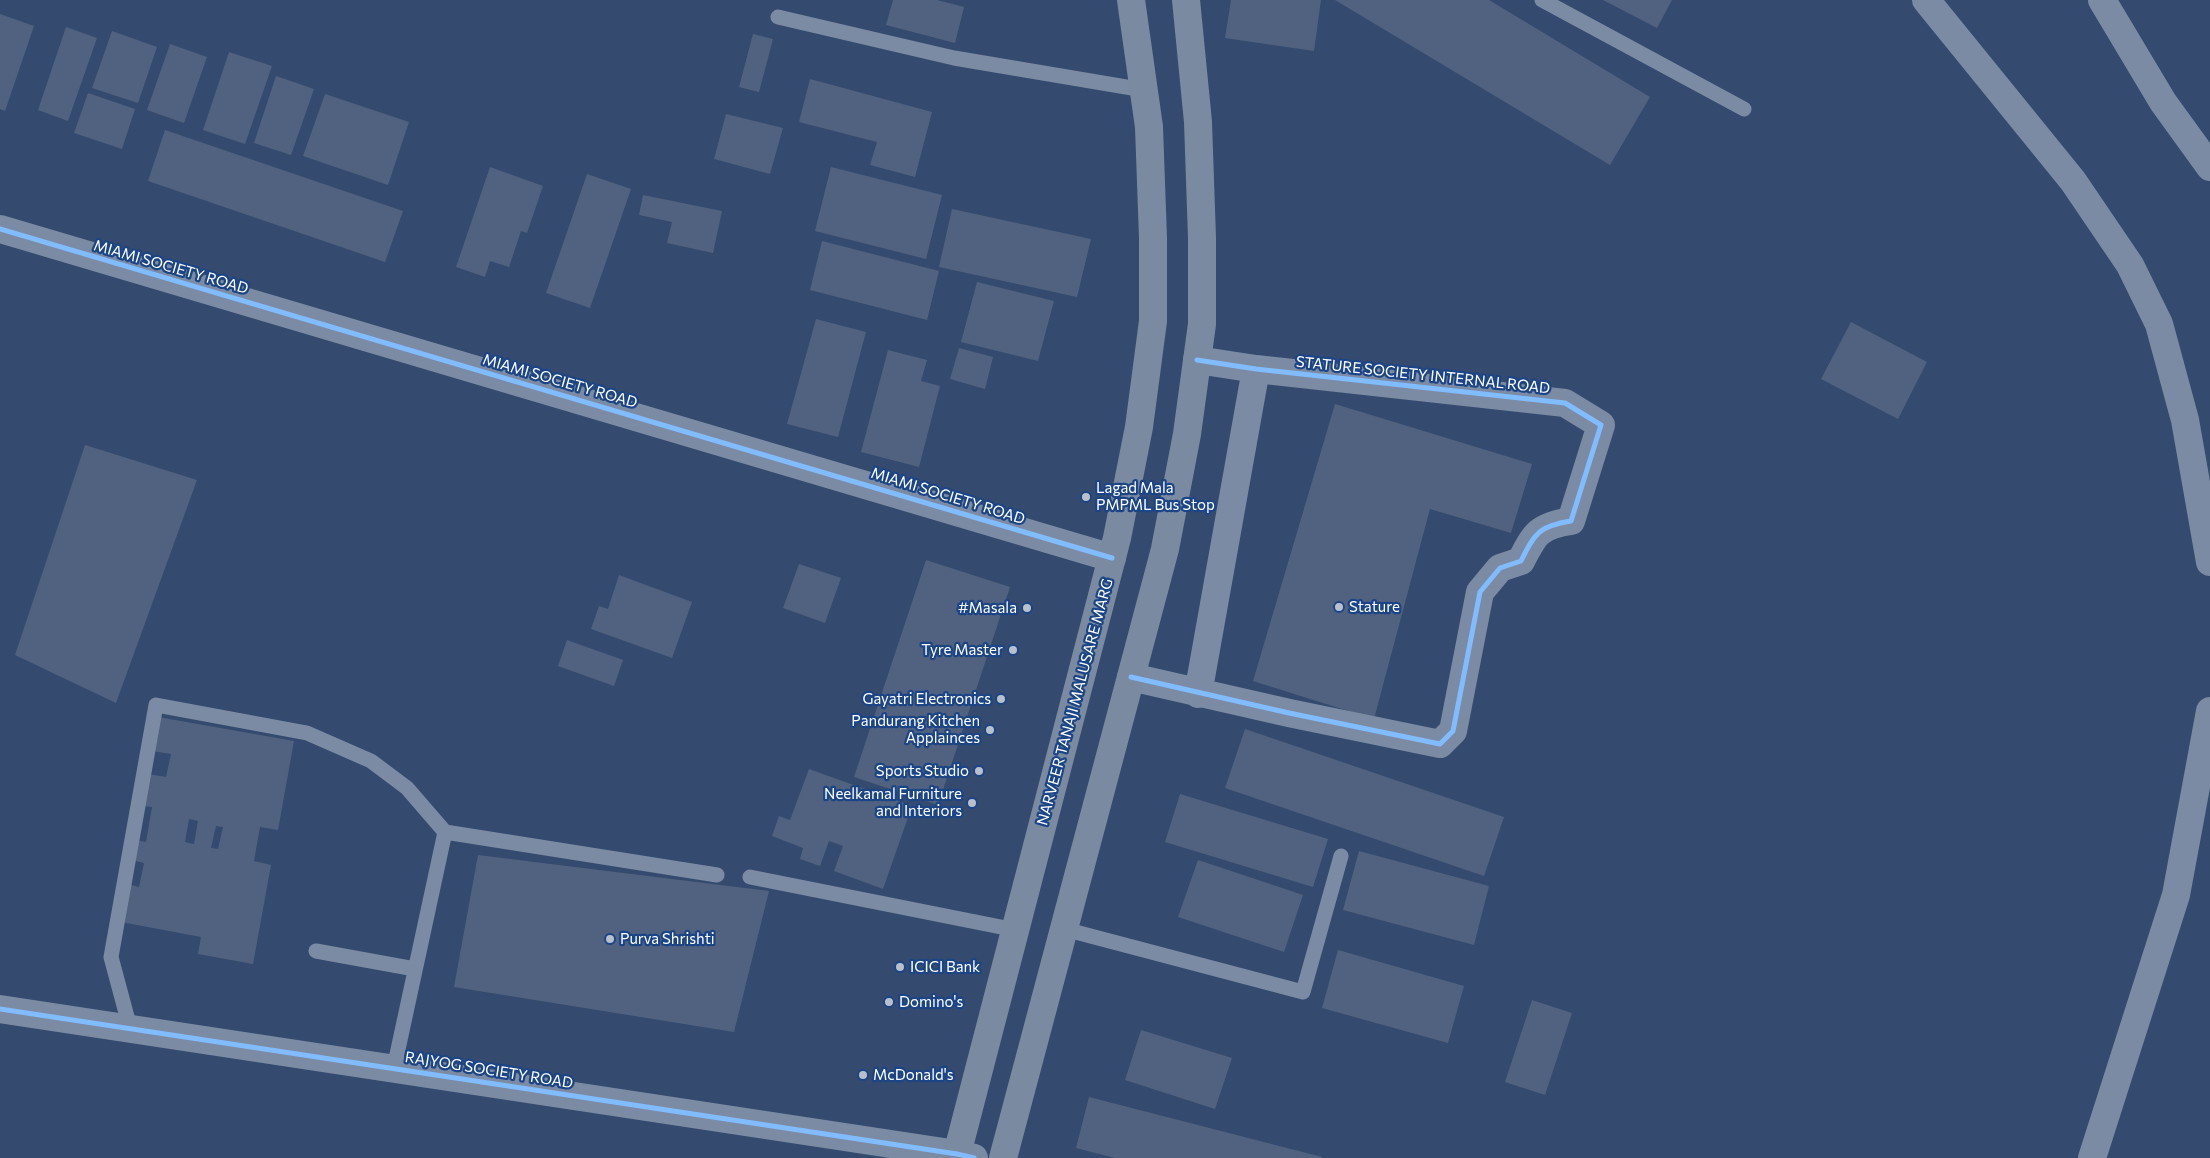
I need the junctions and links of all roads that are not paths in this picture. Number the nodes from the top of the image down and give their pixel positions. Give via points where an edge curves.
1 (1131, 0) edge
2 (1186, 0) edge
3 (1542, 0) edge
4 (1926, 0) edge
5 (2102, 0) edge
6 (778, 17) dead end
7 (1144, 90) junction
8 (1744, 109) dead end
9 (2210, 168) edge
10 (0, 229) edge
11 (1197, 360) junction
12 (1256, 369) junction
13 (1112, 558) junction
14 (2210, 562) edge
15 (1131, 677) junction
16 (1198, 694) junction
17 (2210, 712) edge
18 (445, 832) junction
19 (1341, 856) dead end
20 (717, 875) dead end
21 (750, 877) dead end
22 (1064, 929) junction
23 (1016, 930) junction
24 (316, 951) dead end
25 (415, 969) junction
26 (0, 1008) edge
27 (130, 1028) junction
28 (394, 1068) junction
29 (962, 1157) edge
30 (1003, 1158) edge
31 (2092, 1158) edge

1 - 7 main road, NARVEER TANAJI MALUSARE MARG
2 - 11 main road via 1198,122 1202,238 1202,324
3 - 8 lane
4 - 14 street via 2073,181 2130,265 2159,324 2185,420
5 - 9 street via 2163,102
6 - 7 lane via 954,58
7 - 13 main road, NARVEER TANAJI MALUSARE MARG via 1150,136 1152,321 1139,427
10 - 13 street, MIAMI SOCIETY ROAD
11 - 12 street, STATURE SOCIETY INTERNAL ROAD
11 - 15 main road via 1165,549
12 - 16 street
12 - 16 street, STATURE SOCIETY INTERNAL ROAD via 1565,403 1601,425 1572,521 1550,524 1532,538 1521,561 1500,568 1480,592 1453,731 1440,744
13 - 23 main road, NARVEER TANAJI MALUSARE MARG
15 - 16 street, STATURE SOCIETY INTERNAL ROAD
15 - 22 main road
17 - 31 street via 2176,895
18 - 20 lane
18 - 25 lane
18 - 27 lane via 407,788 371,761 307,733 156,705 111,957
19 - 22 lane via 1303,992
21 - 23 lane
22 - 30 main road
23 - 29 main road, NARVEER TANAJI MALUSARE MARG
24 - 25 lane
25 - 28 lane
26 - 27 street, RAJYOG SOCIETY ROAD
27 - 28 street, RAJYOG SOCIETY ROAD
28 - 29 street, RAJYOG SOCIETY ROAD

